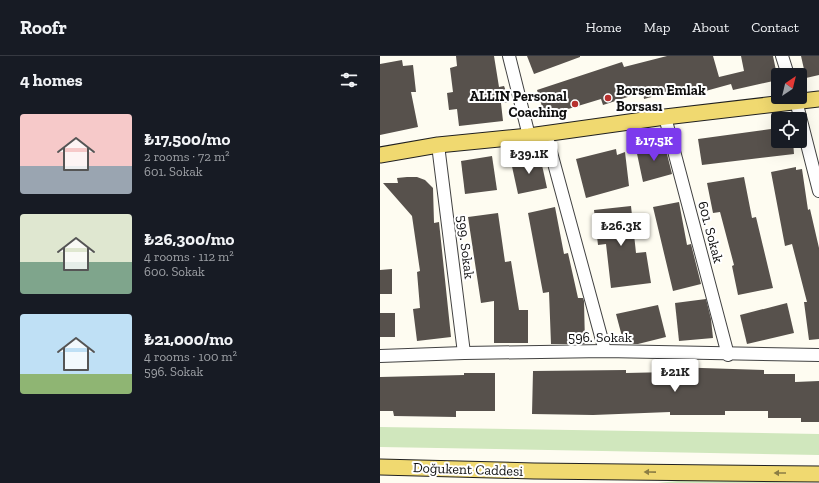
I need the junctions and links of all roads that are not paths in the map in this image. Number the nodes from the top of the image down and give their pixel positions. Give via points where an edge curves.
1 (509, 56) edge
2 (782, 56) edge
3 (786, 68) edge
4 (807, 99) edge
5 (819, 99) edge
6 (771, 102) edge
7 (796, 104) edge
8 (665, 117) junction
9 (546, 134) junction
10 (529, 136) junction
11 (438, 145) junction
12 (380, 154) edge
13 (819, 191) edge
14 (605, 351) junction
15 (464, 353) junction
16 (728, 355) junction
17 (819, 355) edge
18 (380, 356) edge
19 (380, 467) edge
20 (819, 474) edge
21 (481, 476) edge
22 (502, 476) edge

1 - 10 street
2 - 3 street
4 - 5 main road
6 - 8 main road
7 - 13 street
8 - 9 main road
8 - 16 street, 601. Sokak
9 - 10 main road
9 - 14 street
10 - 11 main road
11 - 12 main road
11 - 15 street, 599. Sokak
14 - 15 street, 596. Sokak
14 - 16 street, 596. Sokak
15 - 18 street, 596. Sokak
16 - 17 street, 596. Sokak
19 - 21 main road, Doğukent Caddesi
20 -> 22 main road, Doğukent Caddesi
21 - 22 main road, Doğukent Caddesi

